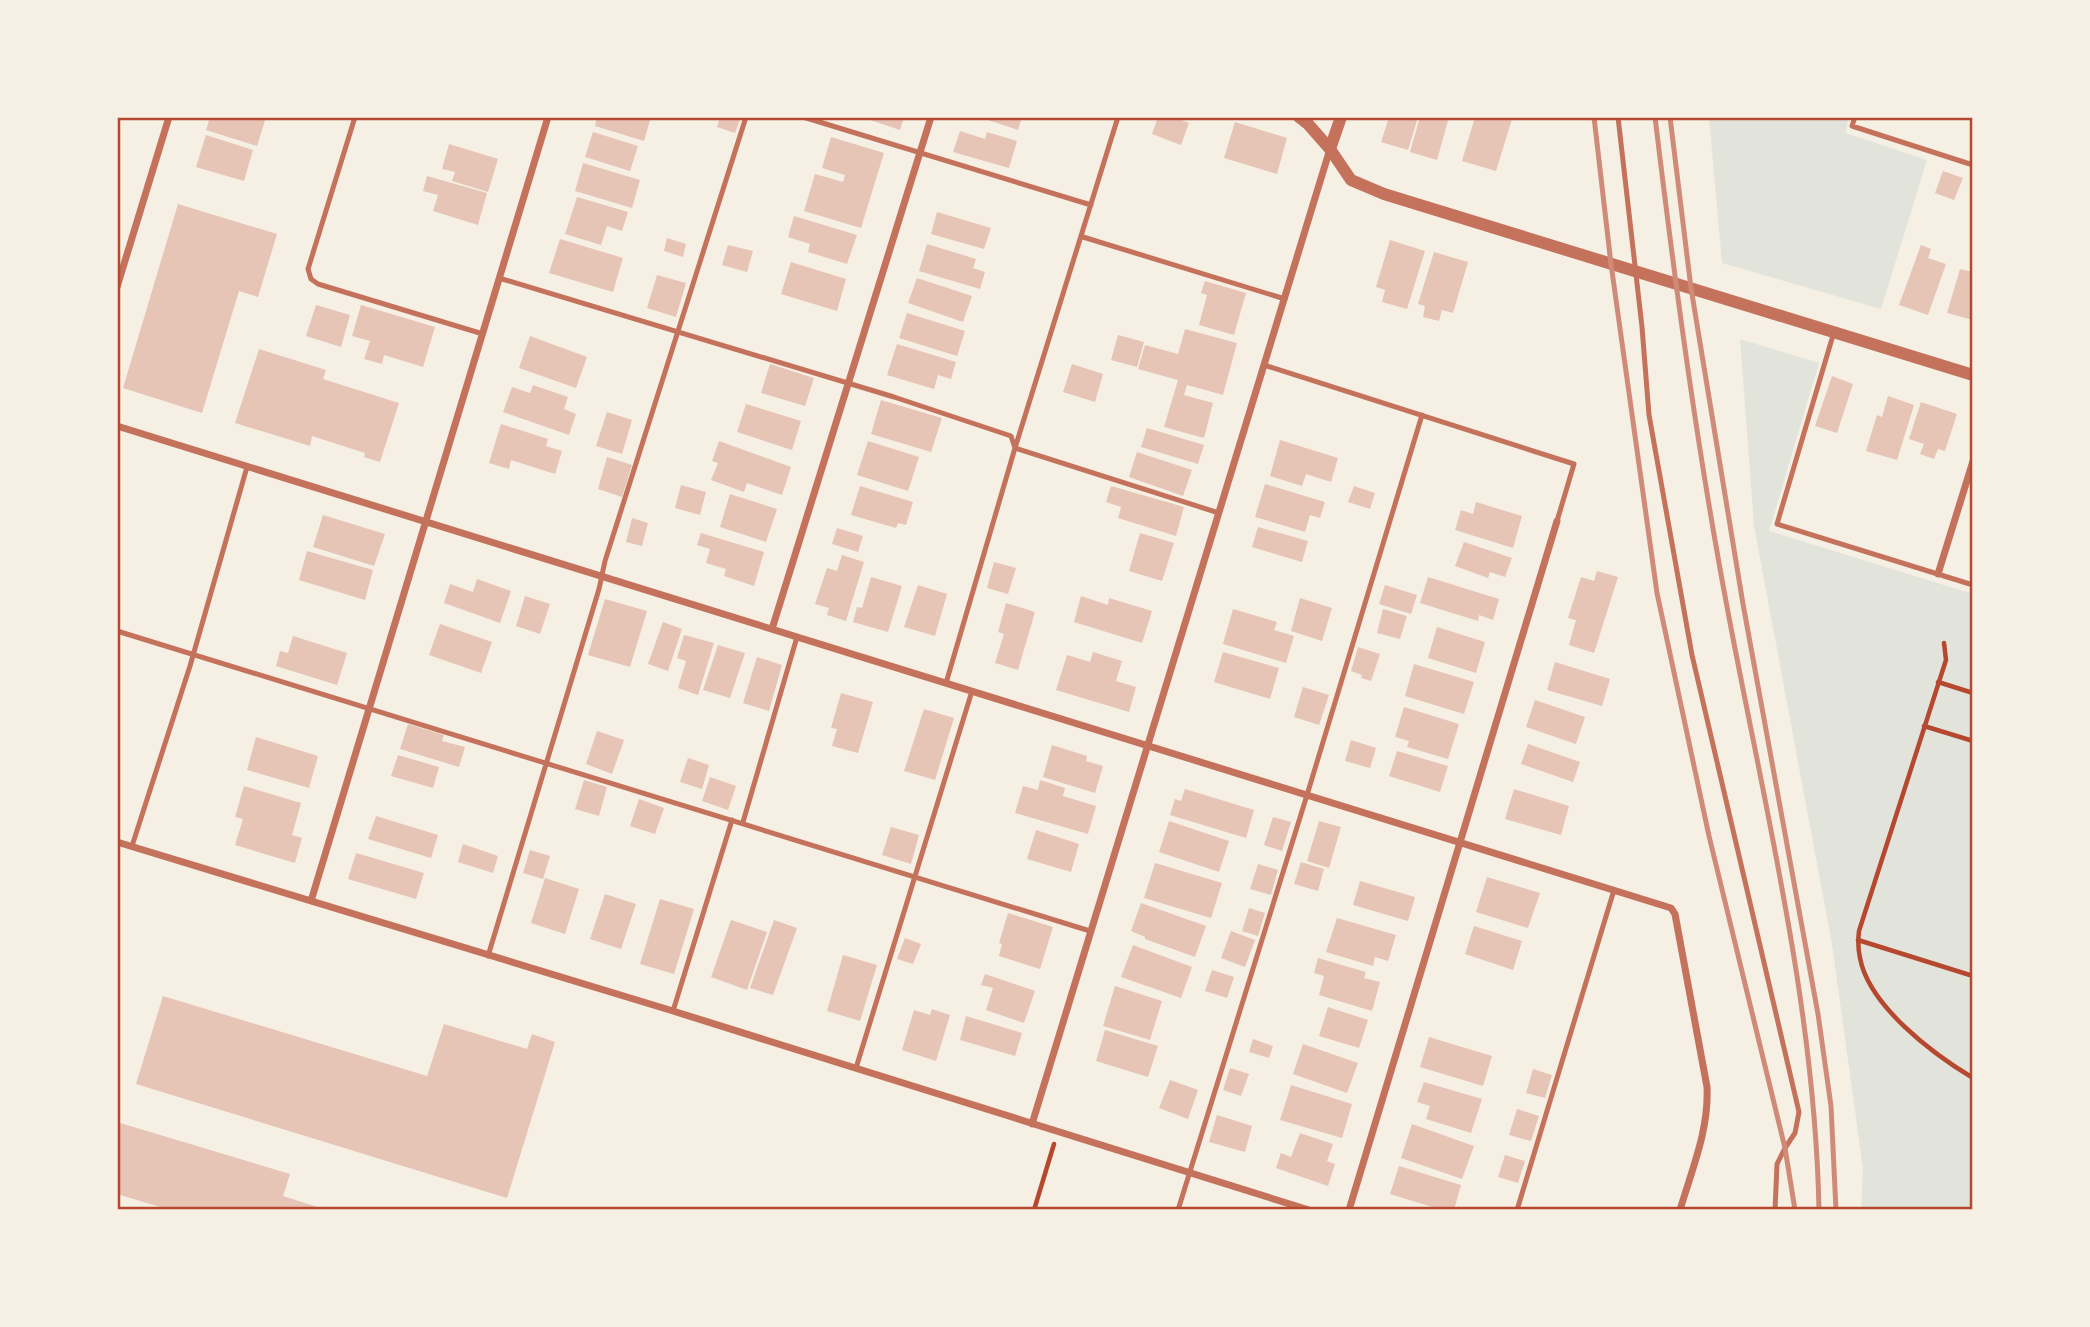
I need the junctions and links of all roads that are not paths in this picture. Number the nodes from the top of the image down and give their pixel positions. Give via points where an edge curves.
1 (169, 117) edge
2 (355, 117) edge
3 (548, 117) edge
4 (746, 117) edge
5 (803, 117) edge
6 (931, 117) edge
7 (1118, 117) edge
8 (1299, 117) edge
9 (1340, 117) edge
10 (1618, 117) edge
11 (1855, 117) edge
12 (1330, 149) junction
13 (920, 152) junction
14 (1973, 164) edge
15 (1091, 205) junction
16 (1083, 237) junction
17 (1636, 271) junction
18 (499, 278) junction
19 (117, 287) edge
20 (1285, 299) junction
21 (676, 332) junction
22 (1834, 332) junction
23 (483, 334) junction
24 (1264, 365) junction
25 (1973, 375) edge
26 (848, 384) junction
27 (1422, 415) junction
28 (117, 426) edge
29 (1015, 448) junction
30 (1973, 461) edge
31 (247, 467) junction
32 (1219, 513) junction
33 (1557, 521) joint
34 (426, 522) junction
35 (1938, 574) junction
36 (601, 576) junction
37 (1973, 584) edge
38 (772, 629) junction
39 (117, 631) edge
40 (797, 637) junction
41 (192, 654) junction
42 (946, 683) junction
43 (972, 691) junction
44 (369, 708) junction
45 (1149, 746) junction
46 (547, 765) junction
47 (1307, 795) junction
48 (732, 820) junction
49 (743, 822) junction
50 (117, 842) edge
51 (1458, 842) junction
52 (132, 846) junction
53 (915, 877) junction
54 (1614, 890) junction
55 (311, 901) junction
56 (1090, 931) junction
57 (488, 956) junction
58 (673, 1011) junction
59 (856, 1068) junction
60 (1031, 1124) junction
61 (1189, 1173) junction
62 (1178, 1210) edge
63 (1309, 1210) edge
64 (1349, 1210) edge
65 (1517, 1210) edge
66 (1680, 1210) edge
67 (1775, 1210) edge

1 - 19 street
2 - 23 lane via 308,270 311,279
3 - 18 street
4 - 21 lane
5 - 13 lane
6 - 13 street
7 - 15 lane
8 - 12 street
9 - 12 street
10 - 17 lane
11 - 14 lane via 1852,126
12 - 17 street via 1351,180 1384,194
12 - 20 street
13 - 15 lane
13 - 26 street
15 - 16 lane
16 - 20 lane
16 - 29 lane
17 - 22 street
17 - 67 lane via 1649,415 1692,655 1799,1112 1795,1133 1777,1164
18 - 21 lane
18 - 23 street
20 - 24 street
21 - 26 lane
21 - 36 lane
22 - 25 street
22 - 35 lane via 1777,524
23 - 34 street
24 - 27 lane
24 - 32 street
26 - 29 lane via 1011,436
26 - 38 street
27 - 33 lane via 1574,464
27 - 47 lane
28 - 31 street
29 - 32 lane
29 - 42 lane
30 - 35 street
31 - 34 street
31 - 41 lane
32 - 45 street
33 - 51 street
34 - 36 street
34 - 44 street
35 - 37 lane
36 - 38 street
36 - 46 lane
38 - 40 street
39 - 41 lane
40 - 42 street
40 - 49 lane
41 - 44 lane
41 - 52 lane
42 - 43 street
43 - 45 street
43 - 53 lane
44 - 46 lane
44 - 55 street
45 - 47 street
45 - 56 street
46 - 48 lane
46 - 57 lane
47 - 51 street
47 - 61 lane
48 - 49 lane
48 - 58 lane
49 - 53 lane
50 - 52 street
51 - 54 street
51 - 64 street
52 - 55 street
53 - 56 lane
53 - 59 lane
54 - 65 lane
54 - 66 street via 1664,905 1675,914 1708,1106
55 - 57 street
56 - 60 street
57 - 58 street
58 - 59 street
59 - 60 street
60 - 61 street
61 - 62 lane
61 - 63 street

